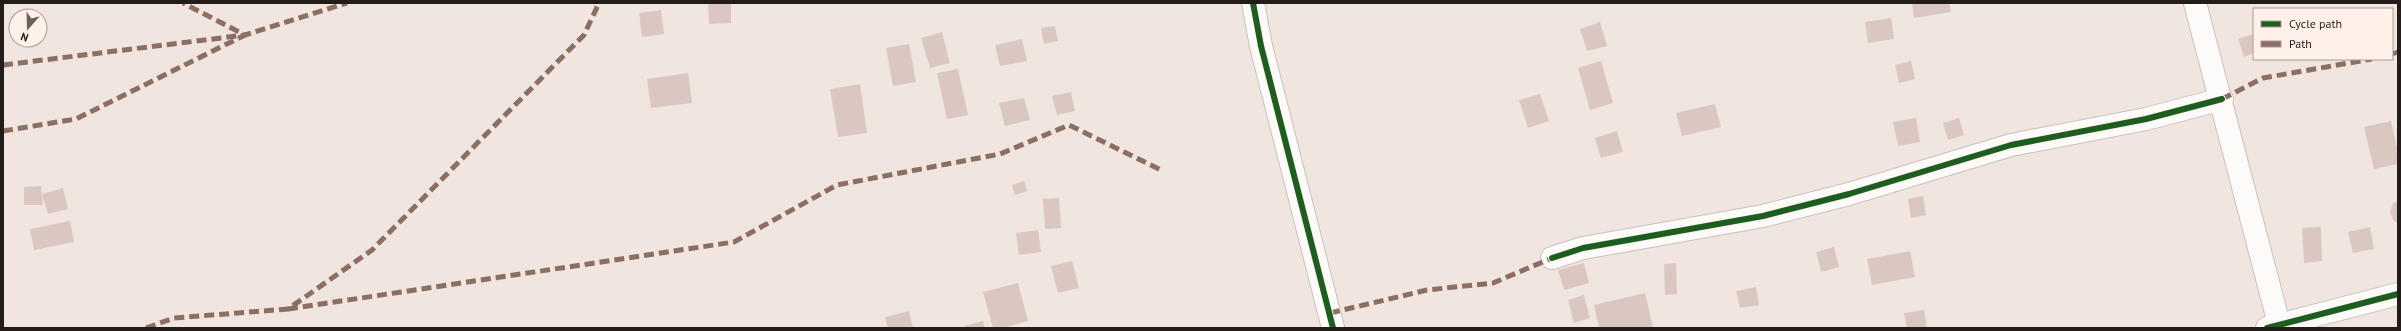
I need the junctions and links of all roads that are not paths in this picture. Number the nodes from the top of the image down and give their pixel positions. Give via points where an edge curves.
1 (1253, 3) edge
2 (2195, 3) edge
3 (2222, 99) junction
4 (1552, 258) dead end
5 (2398, 294) edge
6 (2276, 327) edge
7 (1333, 328) edge

1 - 7 street via 1261,46
2 - 3 street
3 - 4 street via 2146,119 2011,145 1849,194 1762,216 1582,248
3 - 6 street
5 - 6 street

